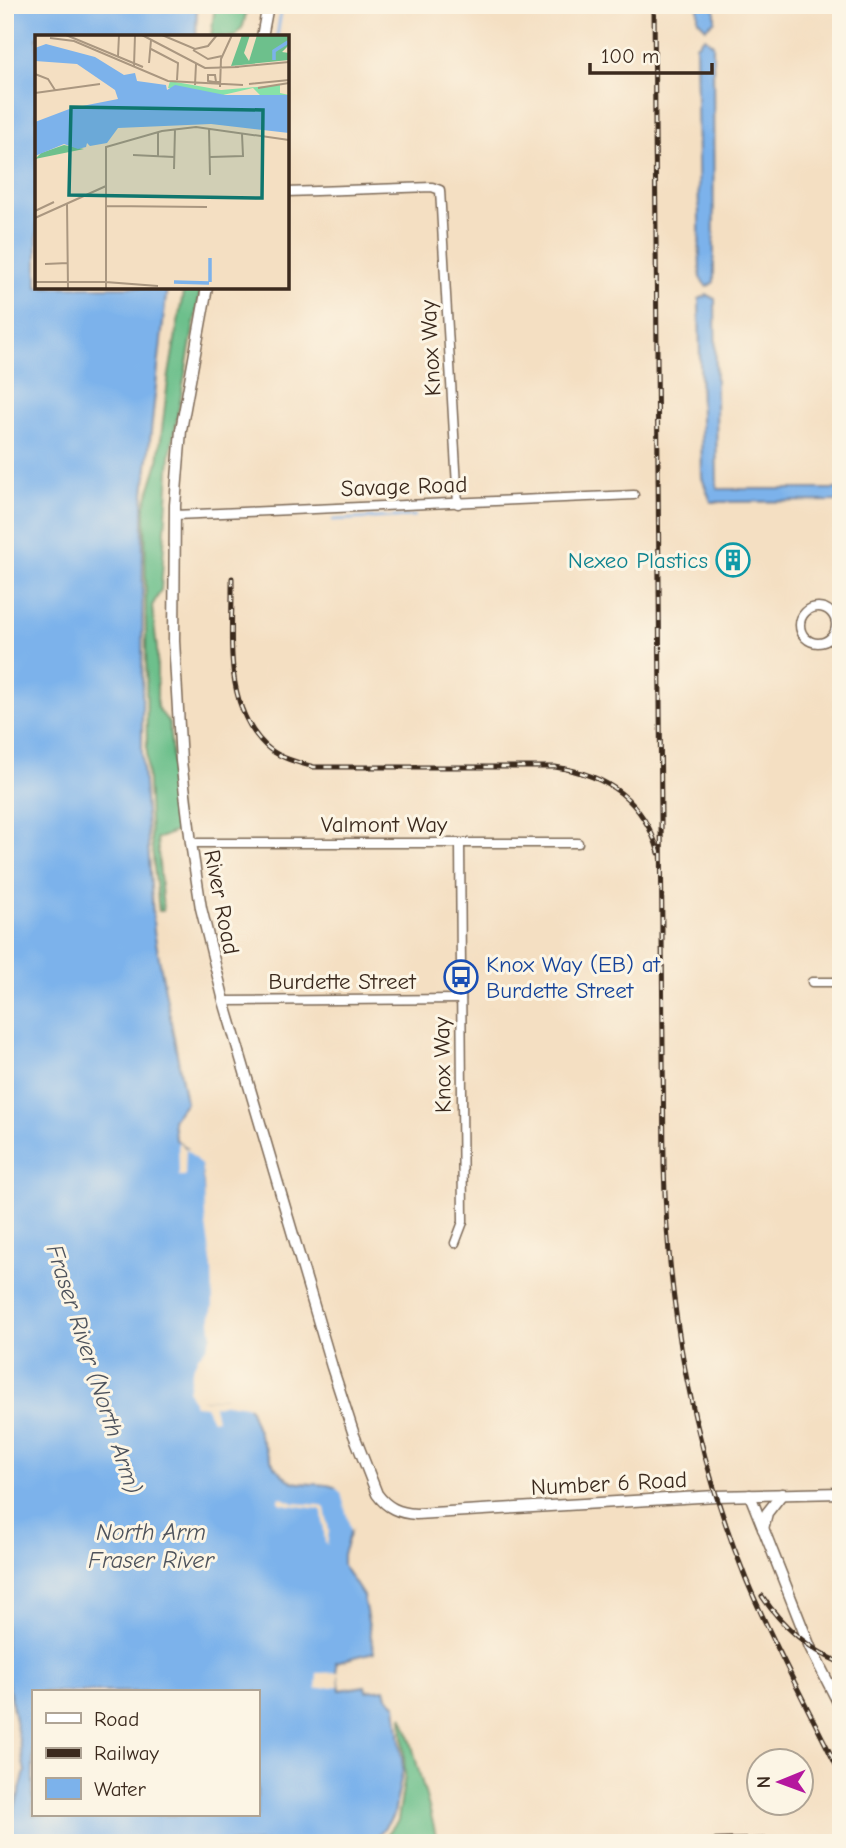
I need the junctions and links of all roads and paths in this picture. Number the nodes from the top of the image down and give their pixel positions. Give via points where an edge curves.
1 (268, 5) edge
2 (262, 35) edge
3 (289, 192) edge
4 (208, 289) edge
5 (634, 495) dead end
6 (458, 504) junction
7 (175, 515) junction
8 (838, 625) edge
9 (191, 843) junction
10 (460, 843) junction
11 (578, 843) dead end
12 (812, 982) dead end
13 (841, 982) edge
14 (461, 999) junction
15 (224, 1001) junction
16 (455, 1243) dead end
17 (841, 1493) edge
18 (782, 1494) junction
19 (750, 1495) junction
20 (383, 1502) joint
21 (763, 1529) junction
22 (841, 1708) edge

1 - 2 street
3 - 6 street, Knox Way via 440,190
4 - 7 street, River Road via 181,430
5 - 6 street, Savage Road
6 - 7 street, Savage Road
7 - 9 street, River Road via 174,641
8 - 8 street via 832,615 818,608 803,615 800,625 809,641 821,643
9 - 10 street, Valmont Way
9 - 15 street, River Road via 201,908
10 - 11 street, Valmont Way
10 - 14 street, Knox Way
12 - 13 street
14 - 15 street, Burdette Street
14 - 16 street, Knox Way via 463,1222
15 - 20 street, River Road via 332,1367 372,1484
17 - 18 street, Number 6 Road
18 - 19 street, Number 6 Road
18 - 21 street via 767,1513
19 - 20 street, Number 6 Road via 416,1514 393,1510
19 - 21 street
21 - 22 street via 810,1647

